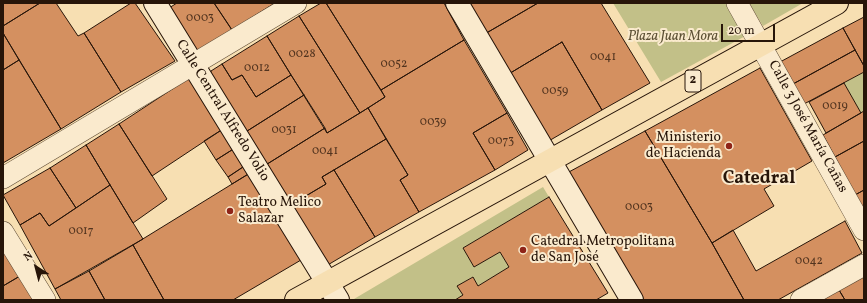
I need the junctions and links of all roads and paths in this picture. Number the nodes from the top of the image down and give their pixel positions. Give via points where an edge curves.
1 (155, 3) edge
2 (296, 3) edge
3 (457, 3) edge
4 (737, 3) edge
5 (837, 3) edge
6 (761, 45) junction
7 (193, 64) junction
8 (550, 161) junction
9 (3, 178) edge
10 (864, 230) edge
11 (3, 232) edge
12 (864, 265) edge
13 (333, 292) edge
14 (45, 300) edge
15 (296, 300) edge
16 (632, 300) edge
17 (801, 300) edge

1 - 7 street, Calle Central Alfredo Volio
2 - 7 street
3 - 8 street
4 - 6 street, Calle 3 José María Cañas
5 - 6 highway, 2
6 - 8 highway, 2
6 - 10 street, Calle 3 José María Cañas
7 - 9 street
7 - 13 street, Calle Central Alfredo Volio
8 - 13 highway, 2
8 - 16 street
11 - 14 street
12 - 17 street
13 - 15 highway, 2

